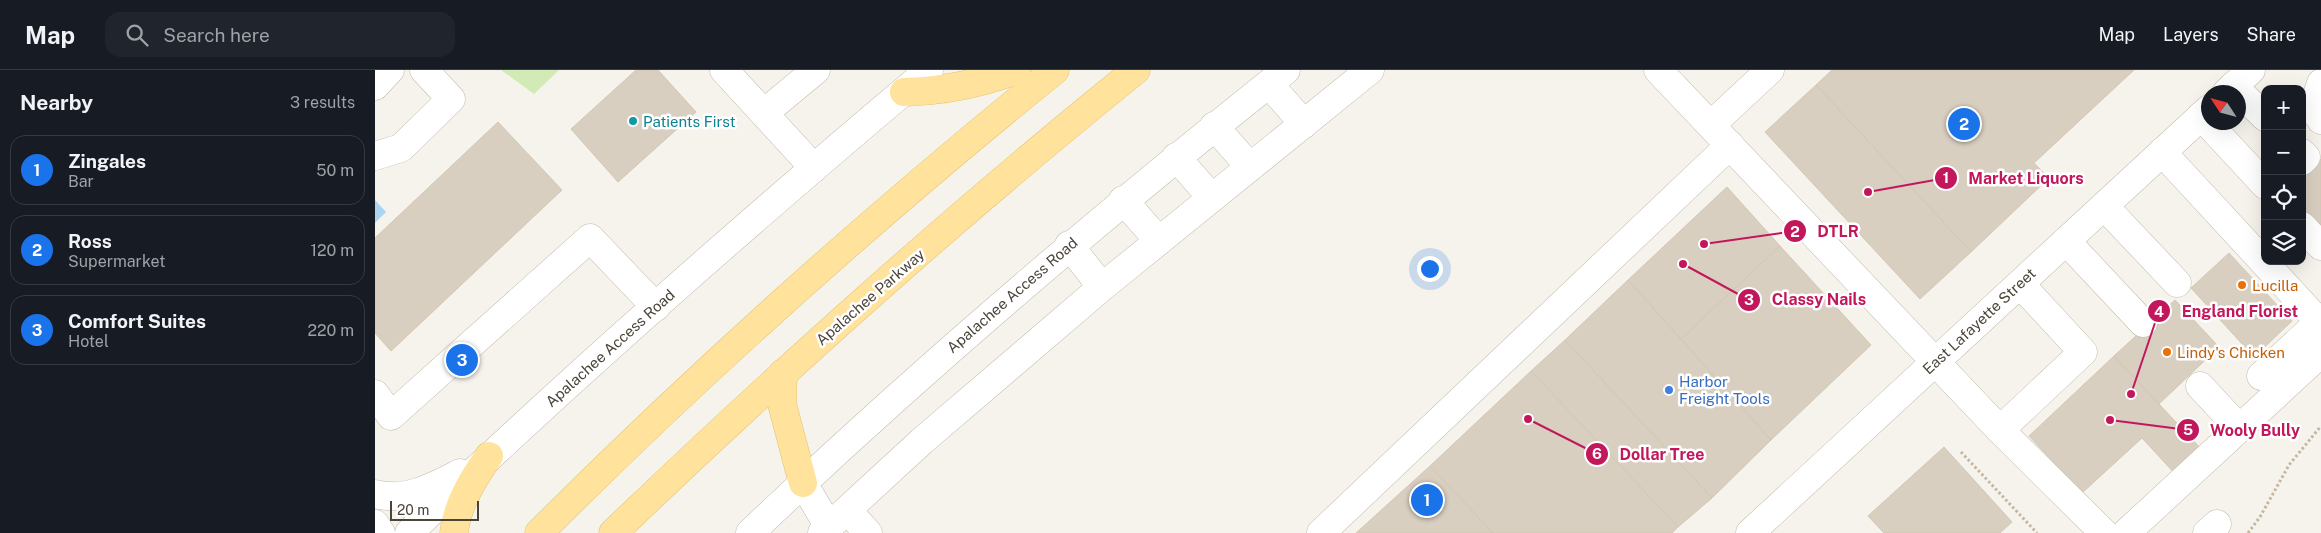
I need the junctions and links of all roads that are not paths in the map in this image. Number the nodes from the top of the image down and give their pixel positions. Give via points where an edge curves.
1 (390, 70) edge
2 (424, 70) edge
3 (724, 70) edge
4 (816, 70) edge
5 (929, 70) edge
6 (1016, 70) edge
7 (1055, 70) edge
8 (1135, 70) edge
9 (1370, 70) edge
10 (1658, 70) edge
11 (1770, 70) edge
12 (2318, 70) edge
13 (2321, 76) edge
14 (1277, 77) edge
15 (1342, 78) edge
16 (2237, 83) edge
17 (2321, 83) edge
18 (375, 86) edge
19 (903, 92) junction
20 (2261, 112) edge
21 (765, 113) junction
22 (2201, 116) edge
23 (2321, 120) edge
24 (1304, 124) junction
25 (1711, 125) junction
26 (1214, 126) junction
27 (2220, 130) edge
28 (1730, 145) junction
29 (2162, 152) junction
30 (375, 156) edge
31 (1176, 158) junction
32 (1250, 167) junction
33 (813, 168) junction
34 (2261, 180) edge
35 (1212, 198) junction
36 (1123, 200) junction
37 (2104, 206) junction
38 (2306, 230) edge
39 (1159, 241) junction
40 (2066, 241) junction
41 (1069, 246) junction
42 (2321, 246) edge
43 (2020, 284) junction
44 (2177, 284) dead end
45 (1102, 287) junction
46 (656, 306) junction
47 (2143, 323) dead end
48 (2320, 323) edge
49 (2321, 353) edge
50 (1936, 361) junction
51 (783, 373) junction
52 (2261, 376) dead end
53 (2200, 386) dead end
54 (375, 394) edge
55 (2239, 428) junction
56 (2000, 430) junction
57 (489, 456) junction
58 (803, 483) junction
59 (375, 494) edge
60 (832, 523) edge
61 (375, 524) edge
62 (381, 533) edge
63 (409, 533) edge
64 (454, 533) edge
65 (539, 533) edge
66 (613, 533) edge
67 (750, 533) edge
68 (868, 533) edge
69 (1321, 533) edge
70 (1750, 533) edge
71 (2105, 533) edge
72 (2126, 533) edge

1 - 18 street
2 - 30 street via 451,99 401,148
3 - 21 street
4 - 21 street
5 - 19 street, Apalachee Access Road
6 - 19 main road via 957,87
7 - 65 main road via 875,221 707,373
8 - 51 main road, Apalachee Parkway
9 - 15 street
10 - 25 street
11 - 25 street
12 - 13 street
14 - 24 street
14 - 26 street, Apalachee Access Road
15 - 24 street
16 - 20 street
17 - 23 street via 2315,104
19 - 33 street, Apalachee Access Road
21 - 33 street
22 - 29 street, East Lafayette Street
24 - 32 street
25 - 28 street
26 - 31 street, Apalachee Access Road
26 - 32 street
27 - 34 street
28 - 50 street
28 - 69 street
29 - 37 street, East Lafayette Street
29 - 48 street
31 - 35 street
31 - 36 street, Apalachee Access Road
32 - 35 street
33 - 46 street, Apalachee Access Road
35 - 39 street
36 - 39 street
36 - 41 street, Apalachee Access Road
37 - 40 street, East Lafayette Street
37 - 44 street
38 - 42 street
39 - 45 street
40 - 43 street, East Lafayette Street
40 - 47 street
41 - 45 street
41 - 58 street, Apalachee Access Road
43 - 50 street, East Lafayette Street
43 - 56 street via 2083,352
45 - 60 street via 922,441
46 - 54 street via 590,238 391,416
46 - 57 street, Apalachee Access Road
48 - 52 street
49 - 55 street
50 - 56 street
50 - 70 street, East Lafayette Street
51 - 58 main road via 782,404
51 - 66 main road, Apalachee Parkway
53 - 55 street
55 - 72 street
56 - 71 street
57 - 59 street via 449,479 411,495
57 - 63 street, Apalachee Access Road
57 - 64 main road via 466,494
58 - 60 street
58 - 67 street, Apalachee Access Road
60 - 68 street
61 - 62 street

